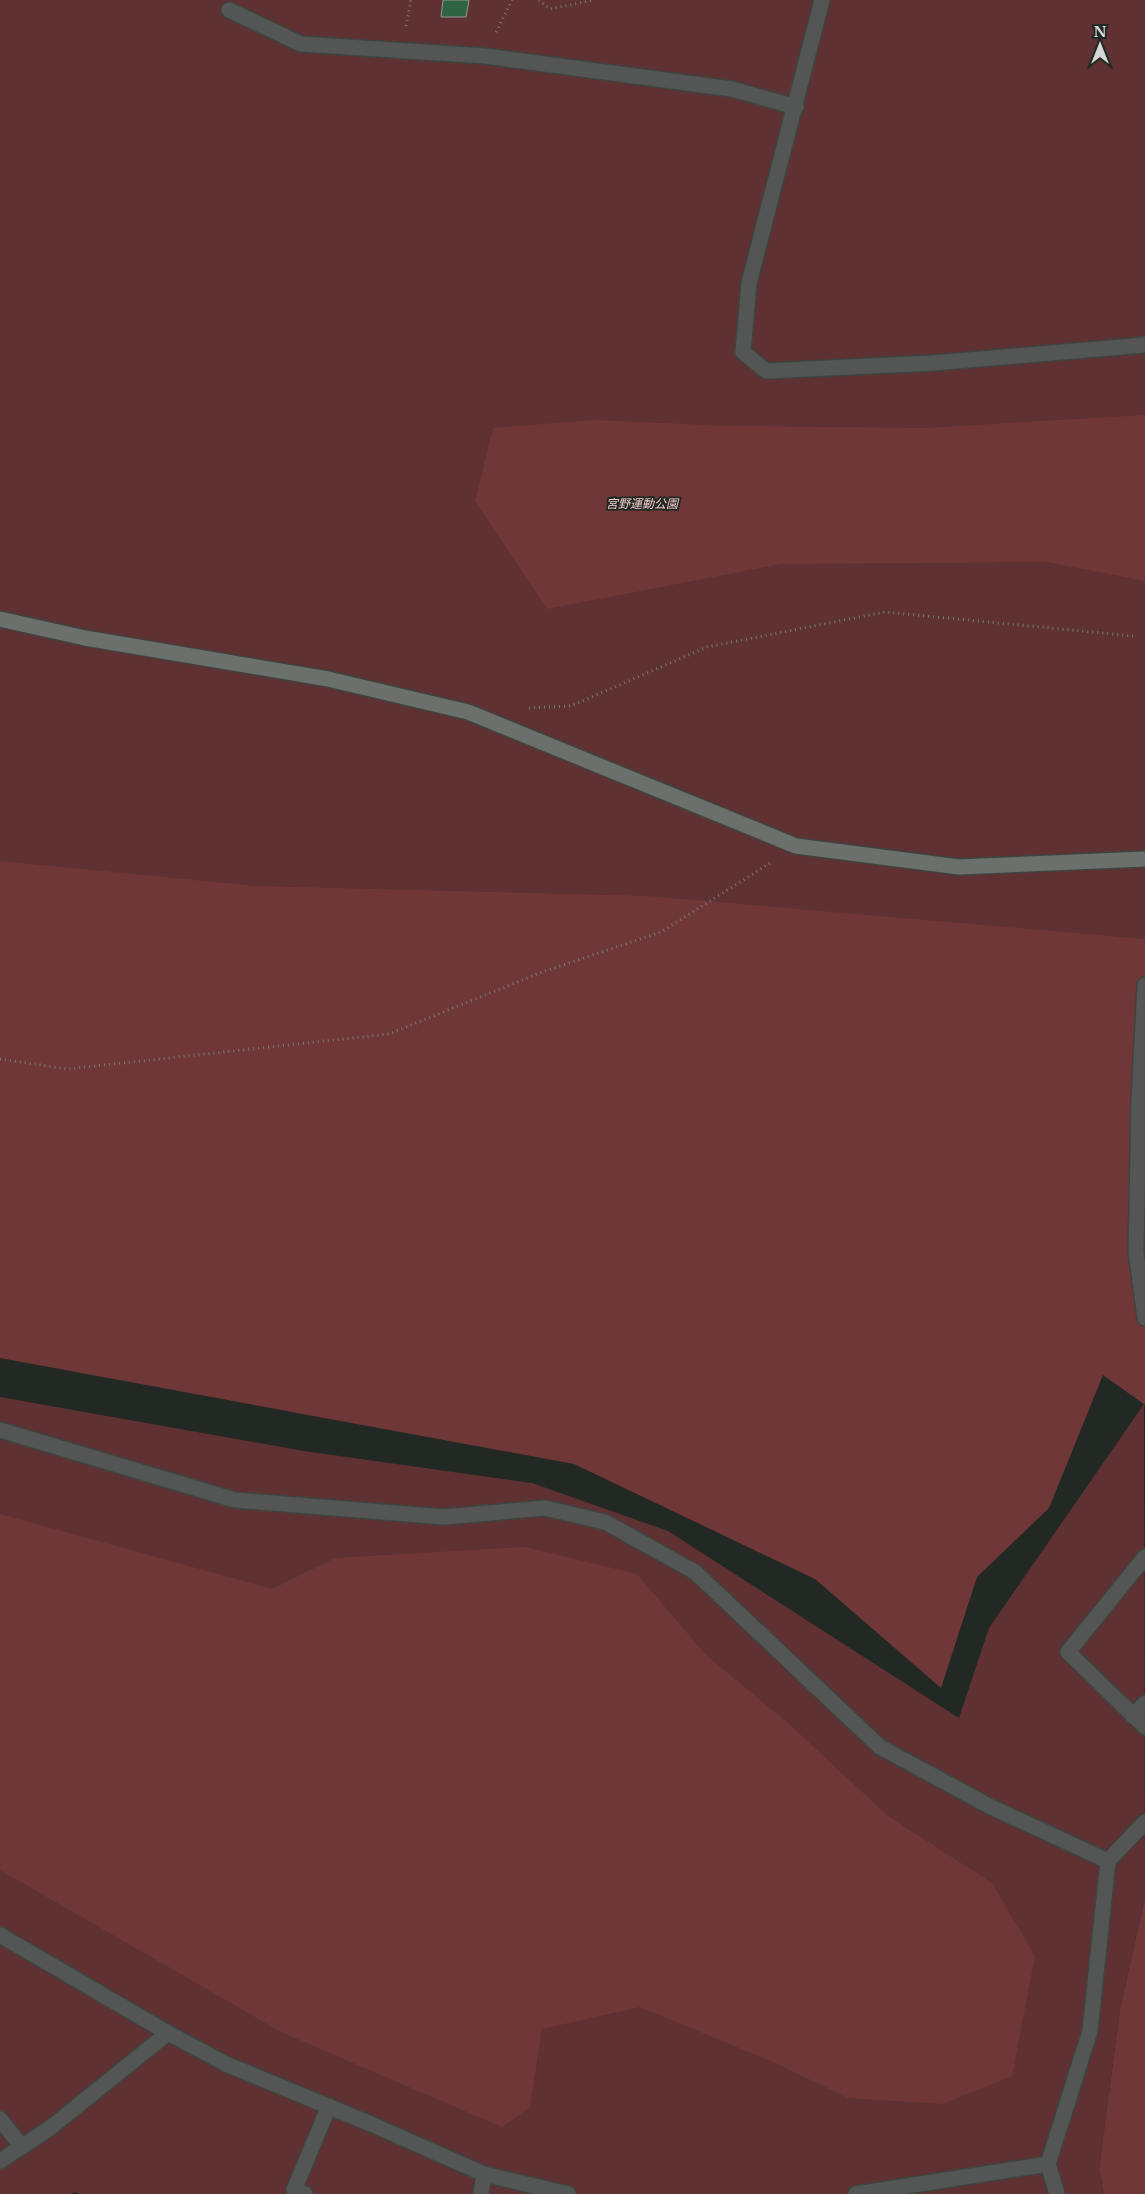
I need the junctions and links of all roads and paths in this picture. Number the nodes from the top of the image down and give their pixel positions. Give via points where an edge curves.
1 (512, 0) edge
2 (539, 0) edge
3 (594, 0) edge
4 (822, 0) edge
5 (229, 10) dead end
6 (485, 56) junction
7 (796, 106) junction
8 (1145, 345) edge
9 (0, 619) edge
10 (1134, 636) dead end
11 (524, 709) dead end
12 (796, 846) junction
13 (1145, 859) edge
14 (1145, 985) edge
15 (0, 1059) edge
16 (1145, 1234) edge
17 (1136, 1252) junction
18 (1145, 1318) edge
19 (0, 1430) edge
20 (1145, 1557) edge
21 (1145, 1703) edge
22 (1133, 1716) junction
23 (1145, 1727) edge
24 (1145, 1822) edge
25 (1108, 1861) junction
26 (0, 1935) edge
27 (168, 2033) junction
28 (329, 2106) junction
29 (0, 2119) edge
30 (22, 2147) junction
31 (0, 2161) edge
32 (1048, 2164) junction
33 (484, 2174) junction
34 (929, 2188) edge
35 (305, 2194) edge
36 (481, 2194) edge
37 (568, 2194) edge
38 (856, 2194) edge
39 (1057, 2194) edge

1 - 6 path
2 - 3 path via 550,9
4 - 7 street
5 - 6 street via 301,44
6 - 7 street via 732,89
7 - 8 street via 749,282 743,352 766,371 933,363
9 - 12 street via 86,638 328,679 468,712
10 - 11 path via 885,612 706,647 571,706
12 - 13 street via 959,866
12 - 15 path via 662,932 542,972 390,1034 68,1069
14 - 17 street
16 - 17 street
17 - 18 street
19 - 25 street via 235,1500 444,1517 545,1508 605,1522 695,1572 880,1746 989,1806
20 - 22 street via 1068,1652
21 - 22 street
22 - 23 street
24 - 25 street
25 - 32 street via 1090,2031
26 - 27 street
27 - 28 street via 226,2064
27 - 30 street
28 - 33 street
28 - 35 street via 294,2190
29 - 30 street
30 - 31 street
32 - 34 street
32 - 39 street
33 - 36 street
33 - 37 street
34 - 38 street

